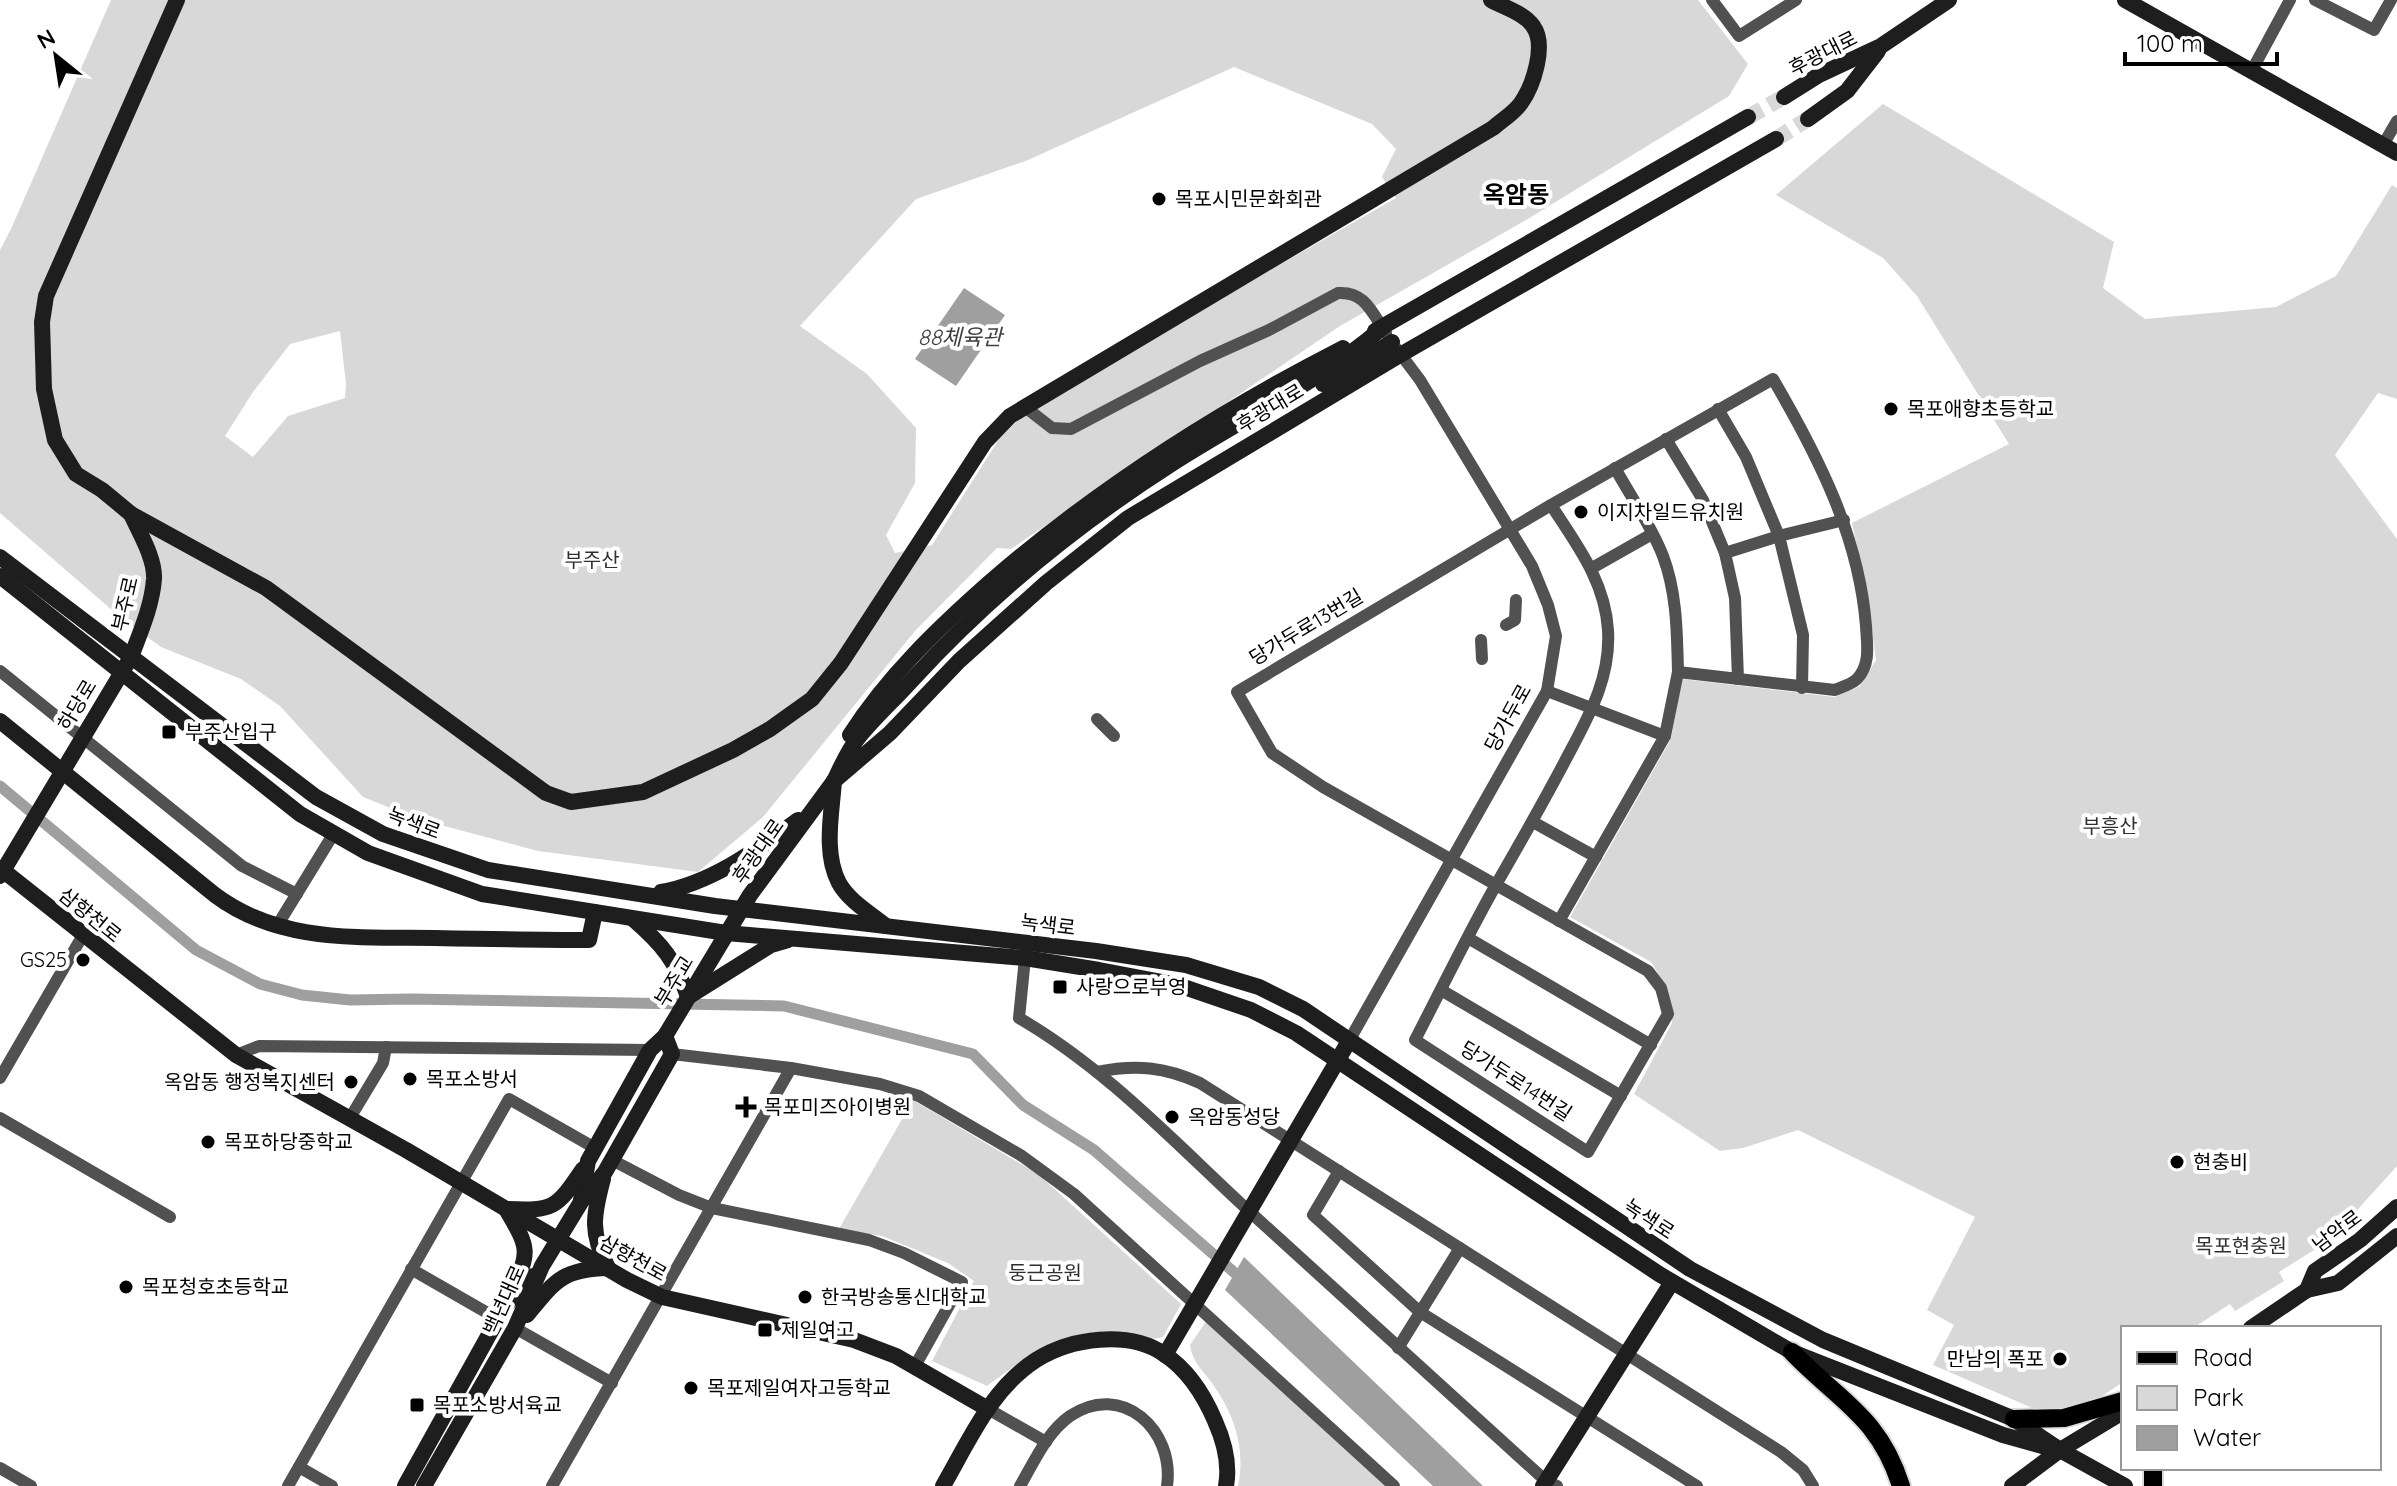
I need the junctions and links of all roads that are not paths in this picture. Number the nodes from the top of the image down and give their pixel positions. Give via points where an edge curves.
1 (177, 0) edge
2 (1491, 0) edge
3 (1712, 0) edge
4 (1794, 0) edge
5 (1949, 0) edge
6 (2125, 0) edge
7 (2290, 0) edge
8 (2315, 0) edge
9 (2391, 0) edge
10 (1881, 46) junction
11 (2251, 72) junction
12 (1784, 97) tunnel mouth
13 (1748, 117) tunnel mouth
14 (1808, 119) tunnel mouth
15 (2397, 121) edge
16 (1776, 139) tunnel mouth
17 (2390, 149) edge
18 (1382, 328) junction
19 (1396, 348) junction
20 (1025, 407) junction
21 (1718, 409) junction
22 (1666, 439) junction
23 (1615, 468) junction
24 (1551, 505) junction
25 (131, 514) junction
26 (1844, 520) junction
27 (1511, 528) junction
28 (1652, 534) junction
29 (1779, 536) junction
30 (1725, 553) junction
31 (0, 557) edge
32 (1592, 568) junction
33 (0, 576) edge
34 (1516, 600) dead end
35 (1506, 625) dead end
36 (1481, 640) dead end
37 (1482, 659) dead end
38 (126, 664) junction
39 (0, 671) edge
40 (1678, 672) junction
41 (1738, 679) junction
42 (1802, 688) junction
43 (1547, 691) junction
44 (1593, 708) junction
45 (1097, 719) dead end
46 (0, 721) edge
47 (1114, 736) dead end
48 (1665, 736) junction
49 (82, 737) junction
50 (60, 772) junction
51 (834, 781) junction
52 (809, 813) junction
53 (1533, 822) junction
54 (334, 833) junction
55 (1596, 857) junction
56 (1450, 859) junction
57 (1, 871) edge
58 (1495, 885) junction
59 (297, 894) junction
60 (644, 895) junction
61 (743, 909) junction
62 (595, 912) junction
63 (632, 918) junction
64 (1559, 921) junction
65 (277, 926) junction
66 (887, 927) junction
67 (83, 935) junction
68 (1468, 938) junction
69 (792, 939) junction
70 (722, 940) junction
71 (1025, 958) junction
72 (1441, 990) junction
73 (688, 997) junction
74 (665, 1036) junction
75 (1349, 1041) junction
76 (1651, 1045) junction
77 (386, 1047) junction
78 (650, 1050) junction
79 (672, 1054) junction
80 (236, 1055) junction
81 (1337, 1061) junction
82 (791, 1068) junction
83 (1097, 1072) junction
84 (0, 1078) edge
85 (1621, 1096) junction
86 (0, 1118) edge
87 (350, 1118) junction
88 (1291, 1141) junction
89 (592, 1154) junction
90 (608, 1166) junction
91 (1339, 1171) junction
92 (460, 1183) junction
93 (581, 1202) junction
94 (2397, 1207) edge
95 (712, 1208) junction
96 (506, 1209) junction
97 (1246, 1214) junction
98 (170, 1217) dead end
99 (2397, 1236) edge
100 (558, 1239) junction
101 (1460, 1248) junction
102 (542, 1266) junction
103 (608, 1268) junction
104 (411, 1269) junction
105 (1672, 1282) junction
106 (2307, 1290) junction
107 (662, 1297) junction
108 (1195, 1302) junction
109 (502, 1312) junction
110 (1420, 1312) junction
111 (2254, 1326) edge
112 (515, 1328) junction
113 (1398, 1348) junction
114 (1792, 1352) junction
115 (1625, 1353) junction
116 (1165, 1355) junction
117 (915, 1366) junction
118 (612, 1383) junction
119 (2121, 1402) edge
120 (988, 1409) junction
121 (2121, 1413) edge
122 (1586, 1416) junction
123 (2014, 1419) junction
124 (1046, 1442) junction
125 (2060, 1450) junction
126 (299, 1467) junction
127 (0, 1468) edge
128 (1549, 1484) edge
129 (31, 1486) edge
130 (288, 1486) edge
131 (332, 1486) edge
132 (405, 1486) edge
133 (424, 1486) edge
134 (552, 1486) edge
135 (943, 1486) edge
136 (1020, 1486) edge
137 (1167, 1486) edge
138 (1226, 1486) edge
139 (1394, 1486) edge
140 (1697, 1486) edge
141 (1813, 1486) edge
142 (1901, 1486) edge
143 (2012, 1486) edge
144 (2125, 1486) edge

1 - 25 street via 46,296 42,322 44,389 55,440 76,474
2 - 20 street via 1534,28 1539,46 1531,86 1520,106 1493,128
3 - 4 street via 1739,36
5 - 10 street, 후광대로
6 - 11 street
7 - 11 street
8 - 9 street via 2374,30
10 - 12 street, 후광대로
10 - 14 street, 후광대로 via 1847,91
11 - 17 street
13 - 18 street, 후광대로
15 - 17 street
16 - 19 street, 후광대로
18 - 19 street, 당가두로
18 - 20 street, 당가두로 via 1363,300 1351,292 1338,293 1071,429 1052,428
18 - 51 street, 후광대로 via 1274,405 1090,519 1029,566 946,643 856,739
19 - 27 street, 당가두로
19 - 51 street, 후광대로 via 1128,518 1046,583
20 - 25 street via 985,442 812,699 733,750 643,792 602,799 571,802 546,793 266,588
21 - 22 street
21 - 26 street via 1773,379
21 - 29 street via 1746,457
22 - 23 street
22 - 30 street via 1703,500
23 - 24 street
23 - 28 street
24 - 27 street
24 - 32 street
25 - 38 street, 부주로 via 154,577 146,618
26 - 29 street
26 - 42 street via 1863,593 1869,659 1856,681 1835,690
27 - 43 street, 당가두로 via 1532,566 1556,636
27 - 56 street, 당가두로13번길 via 1237,692 1272,753
28 - 32 street
28 - 40 street via 1674,597
29 - 30 street
29 - 42 street via 1803,635
30 - 41 street via 1737,612
31 - 38 street, 녹색로
32 - 44 street via 1608,631 1604,677
33 - 38 street, 녹색로
34 - 35 street via 1515,620
36 - 37 street
38 - 49 street, 하당로
38 - 54 street, 녹색로 via 300,814
38 - 60 street, 녹색로 via 316,797 383,834 488,870
39 - 49 street
40 - 41 street
40 - 48 street
41 - 42 street
43 - 44 street
43 - 56 street, 당가두로
44 - 48 street
44 - 53 street
45 - 47 street
46 - 50 street
48 - 55 street
49 - 50 street, 하당로
49 - 59 street via 242,866
50 - 57 street, 하당로
50 - 65 street via 231,907
51 - 52 street, 후광대로
51 - 66 street via 830,855 839,882 853,901
52 - 60 street via 688,887
52 - 61 street, 후광대로
53 - 55 street
53 - 58 street
54 - 59 street
54 - 62 street, 녹색로 via 368,853 482,894
55 - 64 street
56 - 58 street
56 - 75 street, 당가두로
57 - 67 street, 삼향천로
58 - 64 street, 당가두로14번길
58 - 68 street, 당가두로14번길
59 - 65 street
60 - 61 street, 녹색로
61 - 66 street, 녹색로
61 - 70 street, 후광대로
62 - 63 street, 녹색로
62 - 65 street via 589,940 335,937
63 - 70 street, 녹색로
63 - 73 street via 674,961
64 - 76 street, 당가두로14번길 via 1648,971 1661,988 1668,1014
66 - 75 street, 녹색로 via 1186,965 1259,987
67 - 80 street, 삼향천로
67 - 84 street
68 - 72 street, 당가두로14번길
68 - 76 street
69 - 70 street, 녹색로
69 - 71 street, 녹색로
69 - 73 street via 771,945
70 - 73 street, 부주교
71 - 81 street, 녹색로 via 1178,985 1251,1010
71 - 83 street via 1019,1018
72 - 85 street, 당가두로14번길
72 - 85 street, 당가두로14번길 via 1415,1040 1588,1152
73 - 74 street, 부주교
74 - 78 street, 부주교
74 - 79 street
75 - 81 street
75 - 123 street, 녹색로 via 1690,1269 1823,1340
76 - 85 street, 당가두로14번길
77 - 78 street
77 - 80 street via 259,1046
77 - 87 street via 383,1063
78 - 89 street
79 - 82 street
79 - 90 street
80 - 87 street, 삼향천로
81 - 88 street
81 - 105 street, 녹색로
82 - 95 street
82 - 108 street via 919,1096 971,1126 1051,1175
83 - 88 street via 1138,1066 1172,1071
83 - 97 street
86 - 98 street
87 - 92 street, 삼향천로
88 - 91 street
88 - 97 street
89 - 92 street via 509,1099
89 - 93 street
89 - 96 street via 550,1208
90 - 93 street
90 - 95 street
90 - 103 street via 594,1230
91 - 101 street
91 - 110 street via 1313,1215
92 - 96 street, 삼향천로
92 - 104 street
93 - 100 street
94 - 106 street, 남악로 via 2315,1271
95 - 107 street
95 - 117 street via 869,1240 962,1282
96 - 100 street, 삼향천로
96 - 109 street via 524,1240 526,1260
97 - 108 street
97 - 113 street
99 - 106 street, 남악로 via 2338,1283
100 - 102 street
100 - 103 street, 삼향천로
101 - 110 street
101 - 115 street
102 - 109 street, 백년대로
102 - 112 street, 백년대로
103 - 107 street, 삼향천로
103 - 112 street via 575,1271 557,1280
104 - 109 street
104 - 126 street
105 - 114 street, 녹색로
105 - 115 street
106 - 111 street, 남악로
107 - 117 street, 삼향천로 via 842,1337
107 - 118 street
108 - 116 street
108 - 139 street
109 - 132 street, 백년대로
110 - 113 street
110 - 122 street
112 - 118 street
112 - 133 street, 백년대로
113 - 128 street
114 - 125 street, 녹색로 via 2003,1435
114 - 142 main road via 1862,1416 1889,1454
115 - 122 street
115 - 141 street via 1785,1454
116 - 120 street via 1135,1342 1095,1341 1062,1348 1021,1371
116 - 138 street via 1203,1394 1223,1439
117 - 120 street, 삼향천로
118 - 134 street
119 - 123 main road via 2064,1418
120 - 124 street
120 - 135 street
121 - 125 street
122 - 128 street
122 - 140 street
123 - 125 street, 녹색로
124 - 136 street
124 - 137 street via 1081,1411 1126,1408 1149,1423 1163,1444
125 - 143 street
125 - 144 street, 녹색로
126 - 130 street
126 - 131 street
127 - 129 street

